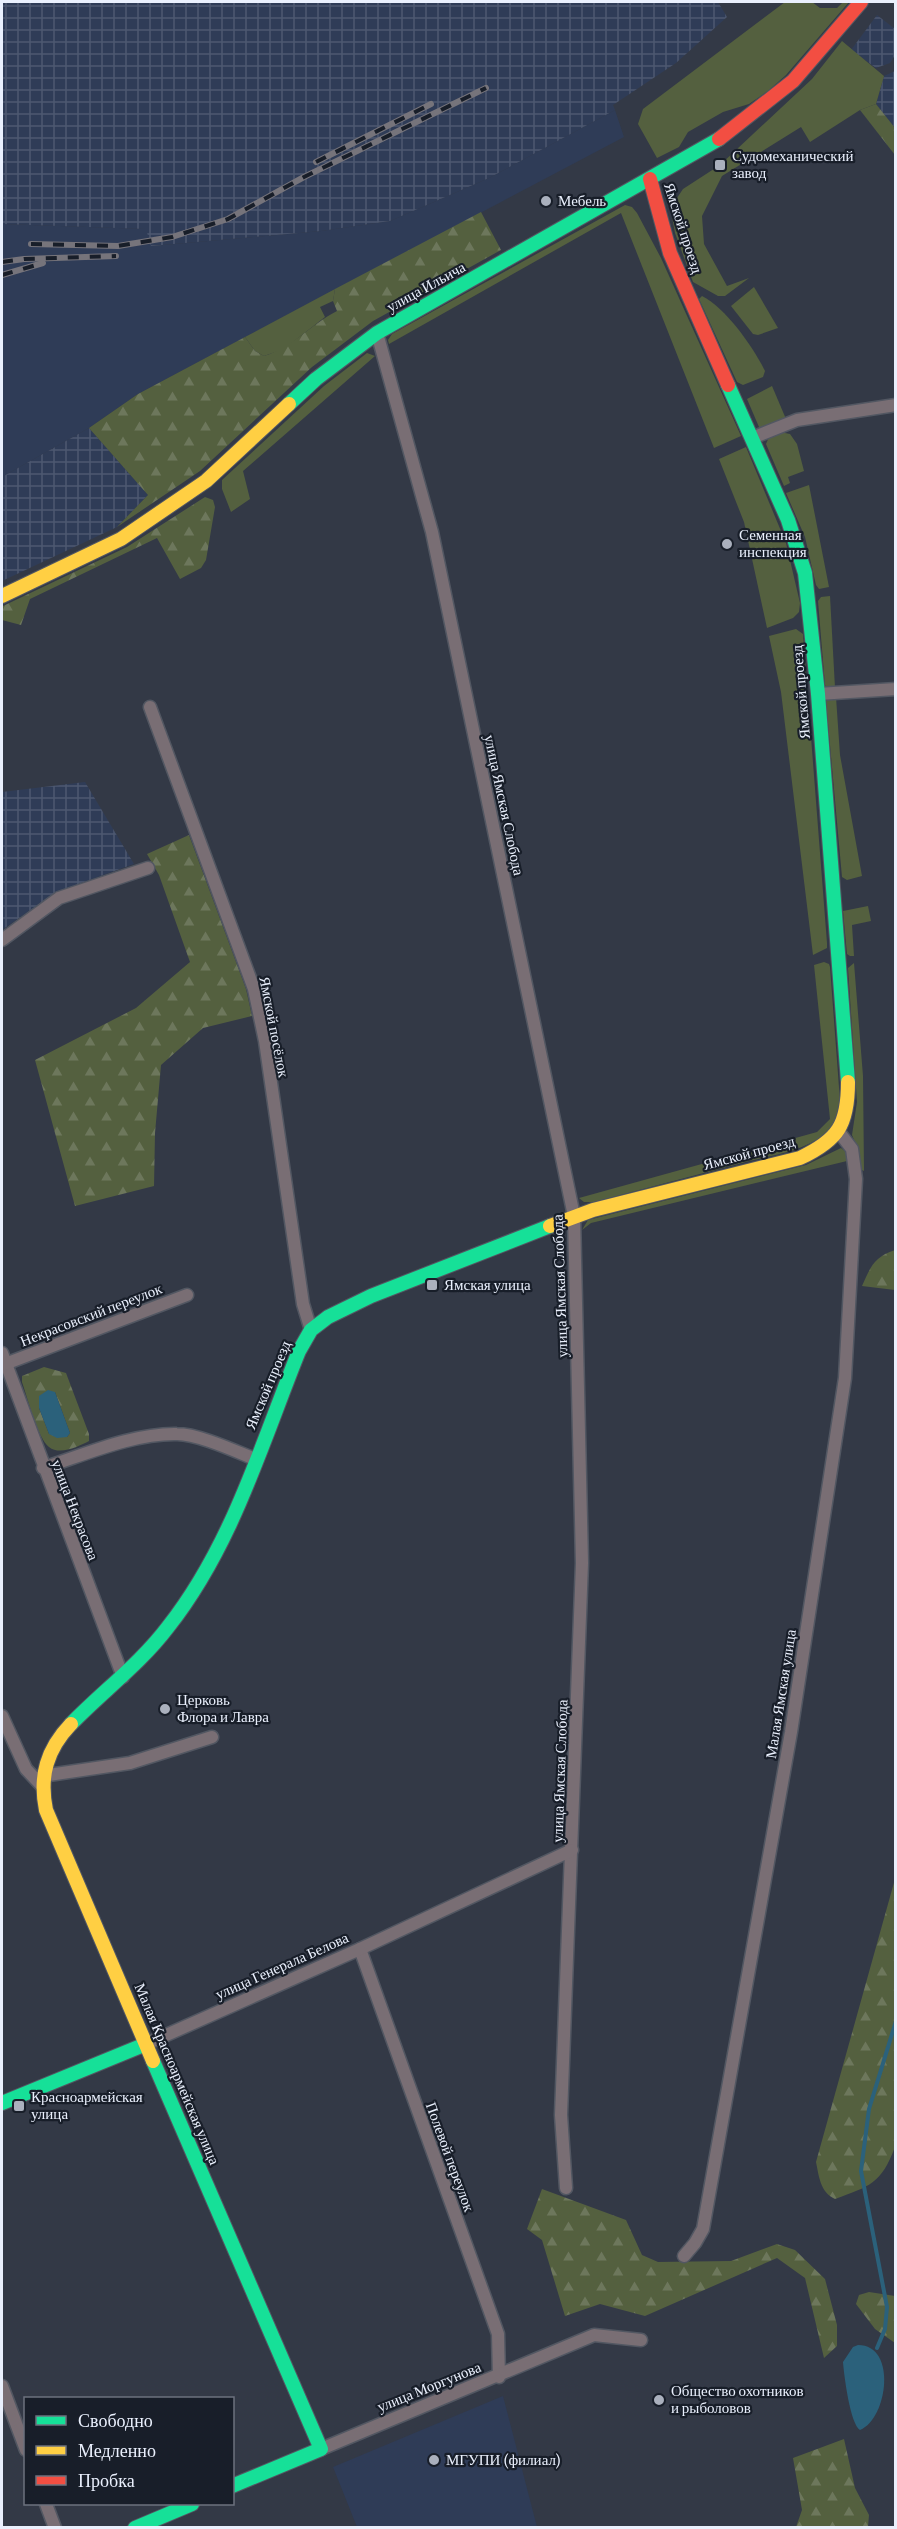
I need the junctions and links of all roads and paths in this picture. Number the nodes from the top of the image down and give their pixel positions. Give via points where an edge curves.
1 (861, 2) edge
2 (650, 179) junction
3 (377, 333) junction
4 (896, 405) edge
5 (752, 438) junction
6 (2, 596) edge
7 (896, 689) edge
8 (818, 694) junction
9 (150, 707) dead end
10 (148, 868) dead end
11 (2, 940) edge
12 (839, 1132) junction
13 (574, 1216) junction
14 (187, 1295) dead end
15 (311, 1330) junction
16 (3, 1358) edge
17 (255, 1459) junction
18 (44, 1468) junction
19 (123, 1677) junction
20 (2, 1716) edge
21 (212, 1737) dead end
22 (42, 1781) junction
23 (572, 1850) junction
24 (360, 1949) junction
25 (147, 2044) junction
26 (2, 2103) edge
27 (566, 2188) dead end
28 (684, 2256) dead end
29 (641, 2340) dead end
30 (499, 2377) junction
31 (2, 2386) edge
32 (24, 2445) edge
33 (321, 2449) junction
34 (234, 2485) edge
35 (46, 2505) edge
36 (190, 2505) edge
37 (55, 2528) edge
38 (135, 2528) edge

1 - 2 main road, улица Ильича via 793,81 771,100 710,146
2 - 3 main road, улица Ильича
2 - 5 main road, Ямской проезд via 670,253
3 - 6 main road, улица Ильича via 316,379 206,481 121,539
3 - 13 street, улица Ямская Слобода via 432,532
4 - 5 street via 797,420
5 - 8 main road, Ямской проезд via 788,520 805,573
7 - 8 street
8 - 12 main road, Ямской проезд via 848,1087
9 - 15 street, Ямской посёлок via 254,988 303,1304
10 - 11 street via 60,898
12 - 13 main road, Ямской проезд via 826,1145 800,1158
12 - 28 street, Малая Ямская улица via 852,1149 856,1179 845,1378 791,1732 703,2229
13 - 15 main road, Ямской проезд via 371,1296
13 - 23 street, улица Ямская Слобода via 582,1563
14 - 16 street, Некрасовский переулок
15 - 17 main road, Ямской проезд
16 - 18 street, улица Некрасова
17 - 18 street via 178,1434 129,1441
17 - 19 main road, Ямской проезд via 238,1507 188,1600 160,1638
18 - 19 street, улица Некрасова
19 - 22 main road, Ямской проезд via 58,1739
20 - 22 street, Малая Красноармейская улица via 26,1769
21 - 22 street via 130,1763
22 - 25 main road, Малая Красноармейская улица via 48,1819
23 - 24 street, улица Генерала Белова
23 - 27 street, улица Ямская Слобода via 561,2115
24 - 25 street, улица Генерала Белова
24 - 30 street, Полевой переулок via 498,2334
25 - 26 main road, улица Генерала Белова
25 - 33 main road, Малая Красноармейская улица
29 - 30 street, улица Моргунова via 594,2335
30 - 33 street, улица Моргунова
31 - 32 street
33 - 34 main road, улица Моргунова
35 - 37 street
36 - 38 main road

